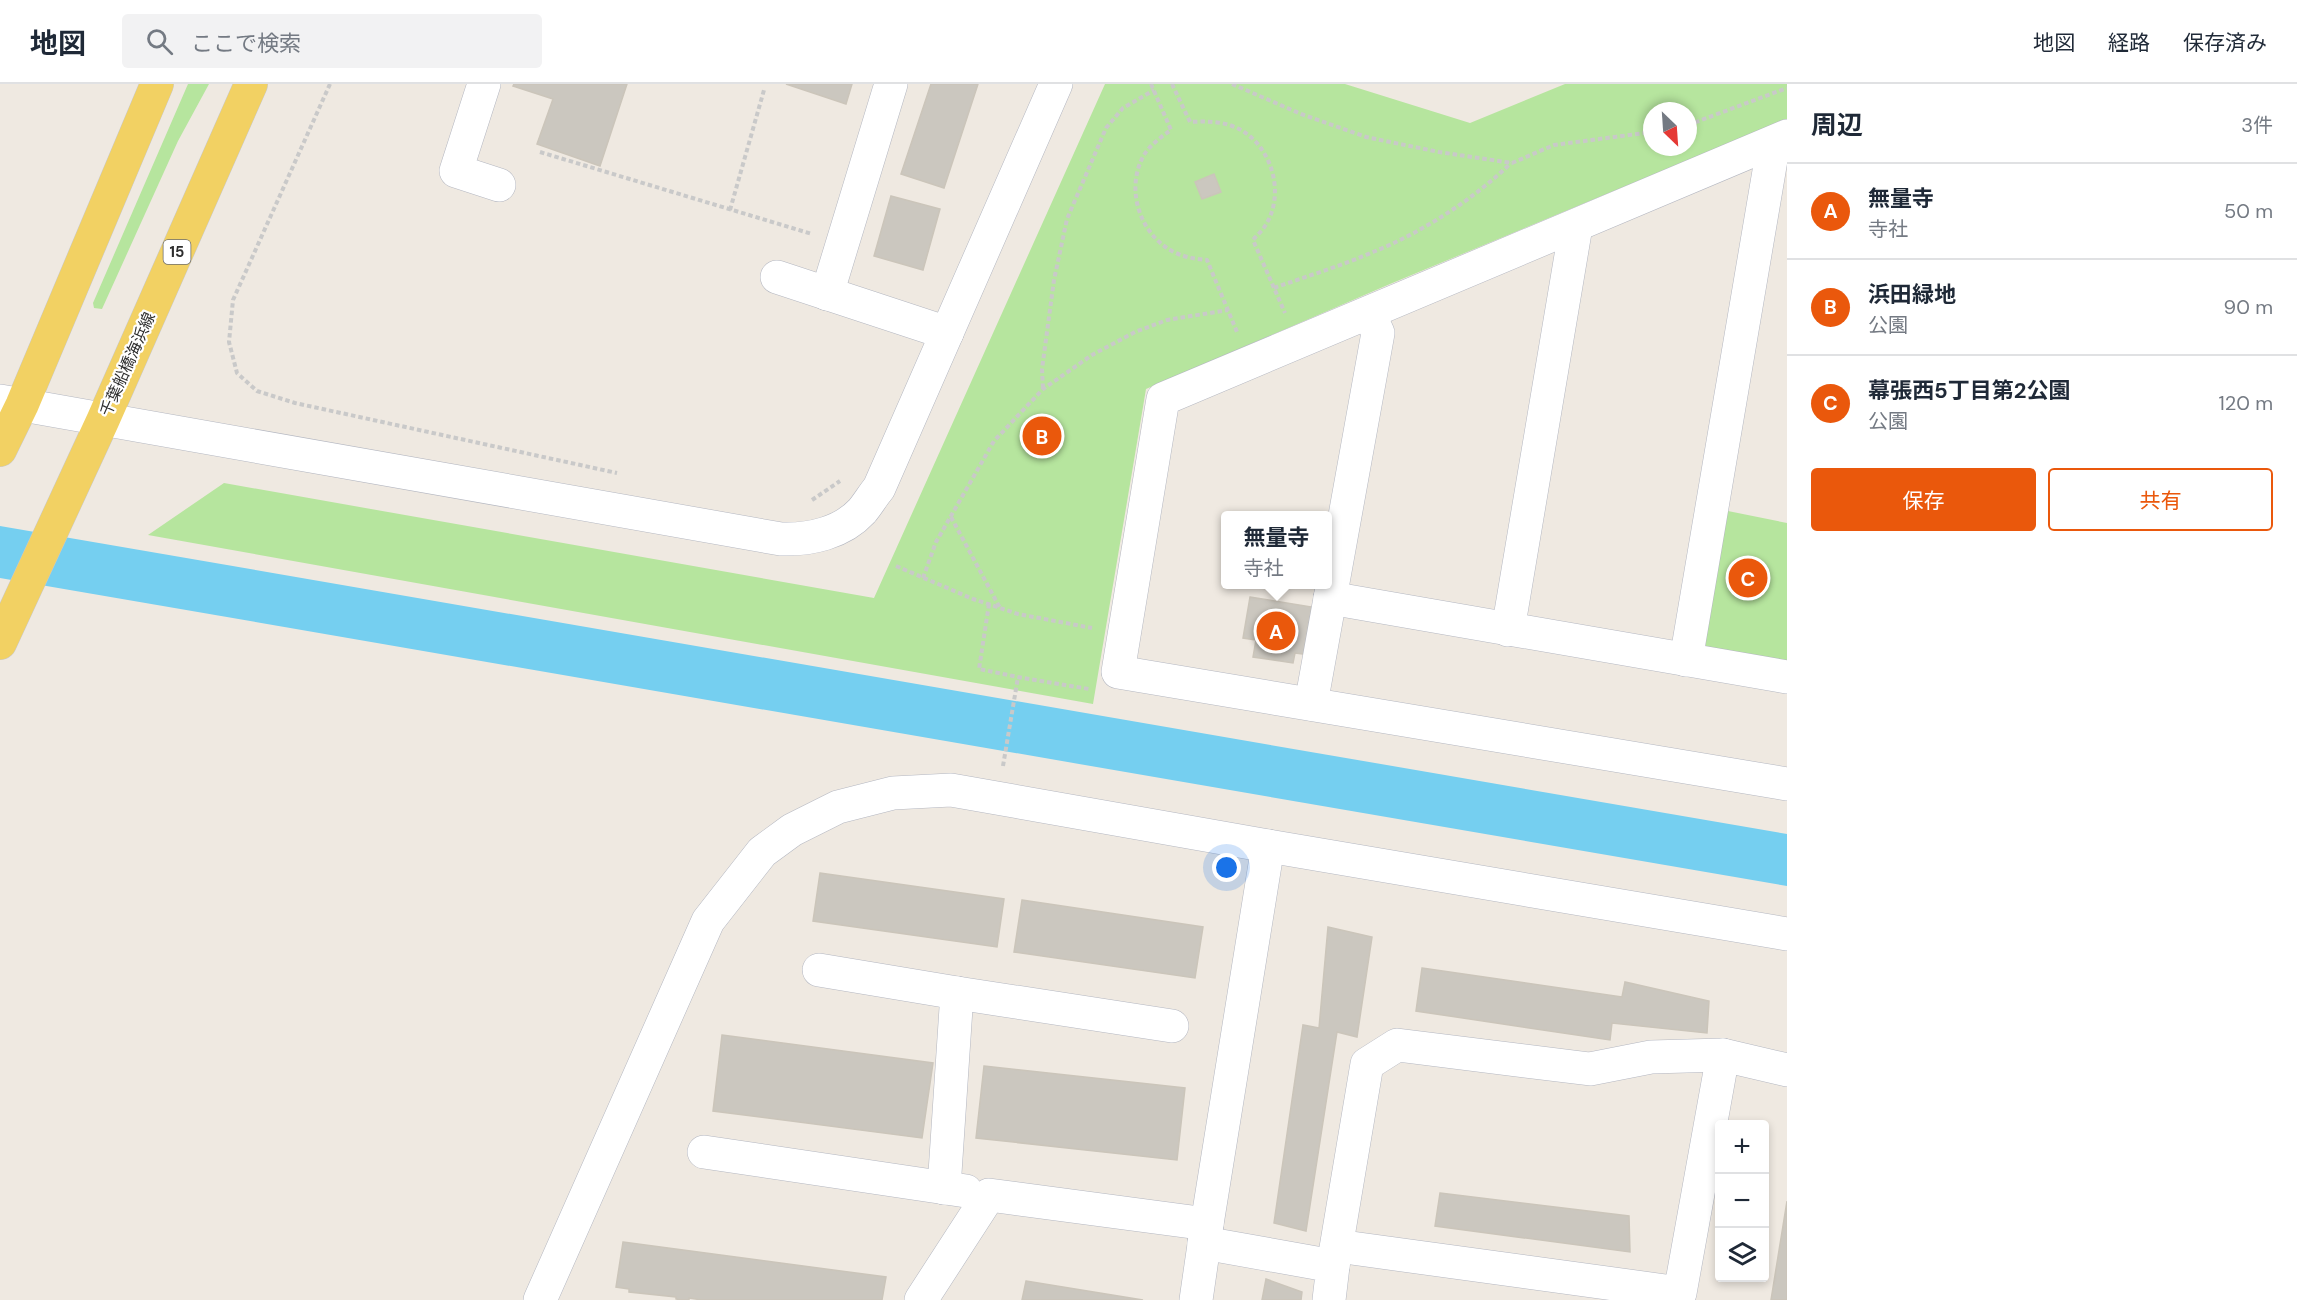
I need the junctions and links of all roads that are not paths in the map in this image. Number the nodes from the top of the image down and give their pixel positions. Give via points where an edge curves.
1 (157, 84) edge
2 (251, 84) edge
3 (484, 84) edge
4 (891, 84) edge
5 (1056, 84) edge
6 (1780, 139) edge
7 (499, 185) dead end
8 (1576, 226) junction
9 (777, 277) dead end
10 (827, 294) junction
11 (1369, 314) junction
12 (947, 333) junction
13 (11, 403) edge
14 (103, 420) junction
15 (0, 450) edge
16 (1332, 587) edge
17 (1332, 589) edge
18 (1330, 598) junction
19 (1508, 630) junction
20 (2, 639) edge
21 (1686, 660) junction
22 (1787, 677) edge
23 (1311, 704) junction
24 (1787, 784) edge
25 (1268, 846) junction
26 (1787, 934) edge
27 (819, 969) dead end
28 (957, 993) junction
29 (1172, 1026) dead end
30 (1723, 1055) junction
31 (1787, 1070) edge
32 (704, 1152) dead end
33 (944, 1188) junction
34 (989, 1195) junction
35 (1206, 1233) junction
36 (1335, 1256) junction
37 (540, 1300) edge
38 (921, 1300) edge
39 (1196, 1300) edge
40 (1329, 1300) edge

1 - 13 main road
2 - 14 main road, 千葉船橋海浜線 / 15
3 - 7 street via 456,171
4 - 10 street
5 - 12 street
6 - 8 street
6 - 21 street
8 - 11 street
8 - 19 street
9 - 10 street
10 - 12 street
11 - 16 street via 1378,333
11 - 23 street via 1163,399 1118,672
12 - 14 street via 879,488 861,512 836,530 803,540
13 - 14 street
13 - 15 main road
14 - 20 main road, 千葉船橋海浜線 / 15
17 - 18 street
18 - 19 street
18 - 23 street
19 - 21 street
21 - 22 street
23 - 24 street
25 - 26 street
25 - 35 street
25 - 37 street via 951,790 893,793 838,807 792,830 762,852 708,921
27 - 28 street
28 - 29 street
28 - 33 street
30 - 31 street
30 - 36 street via 1651,1057 1590,1069 1396,1045 1367,1064
30 - 36 street via 1680,1293
32 - 33 street
33 - 34 street
34 - 35 street
34 - 38 street
35 - 36 street
35 - 39 street
36 - 40 street

